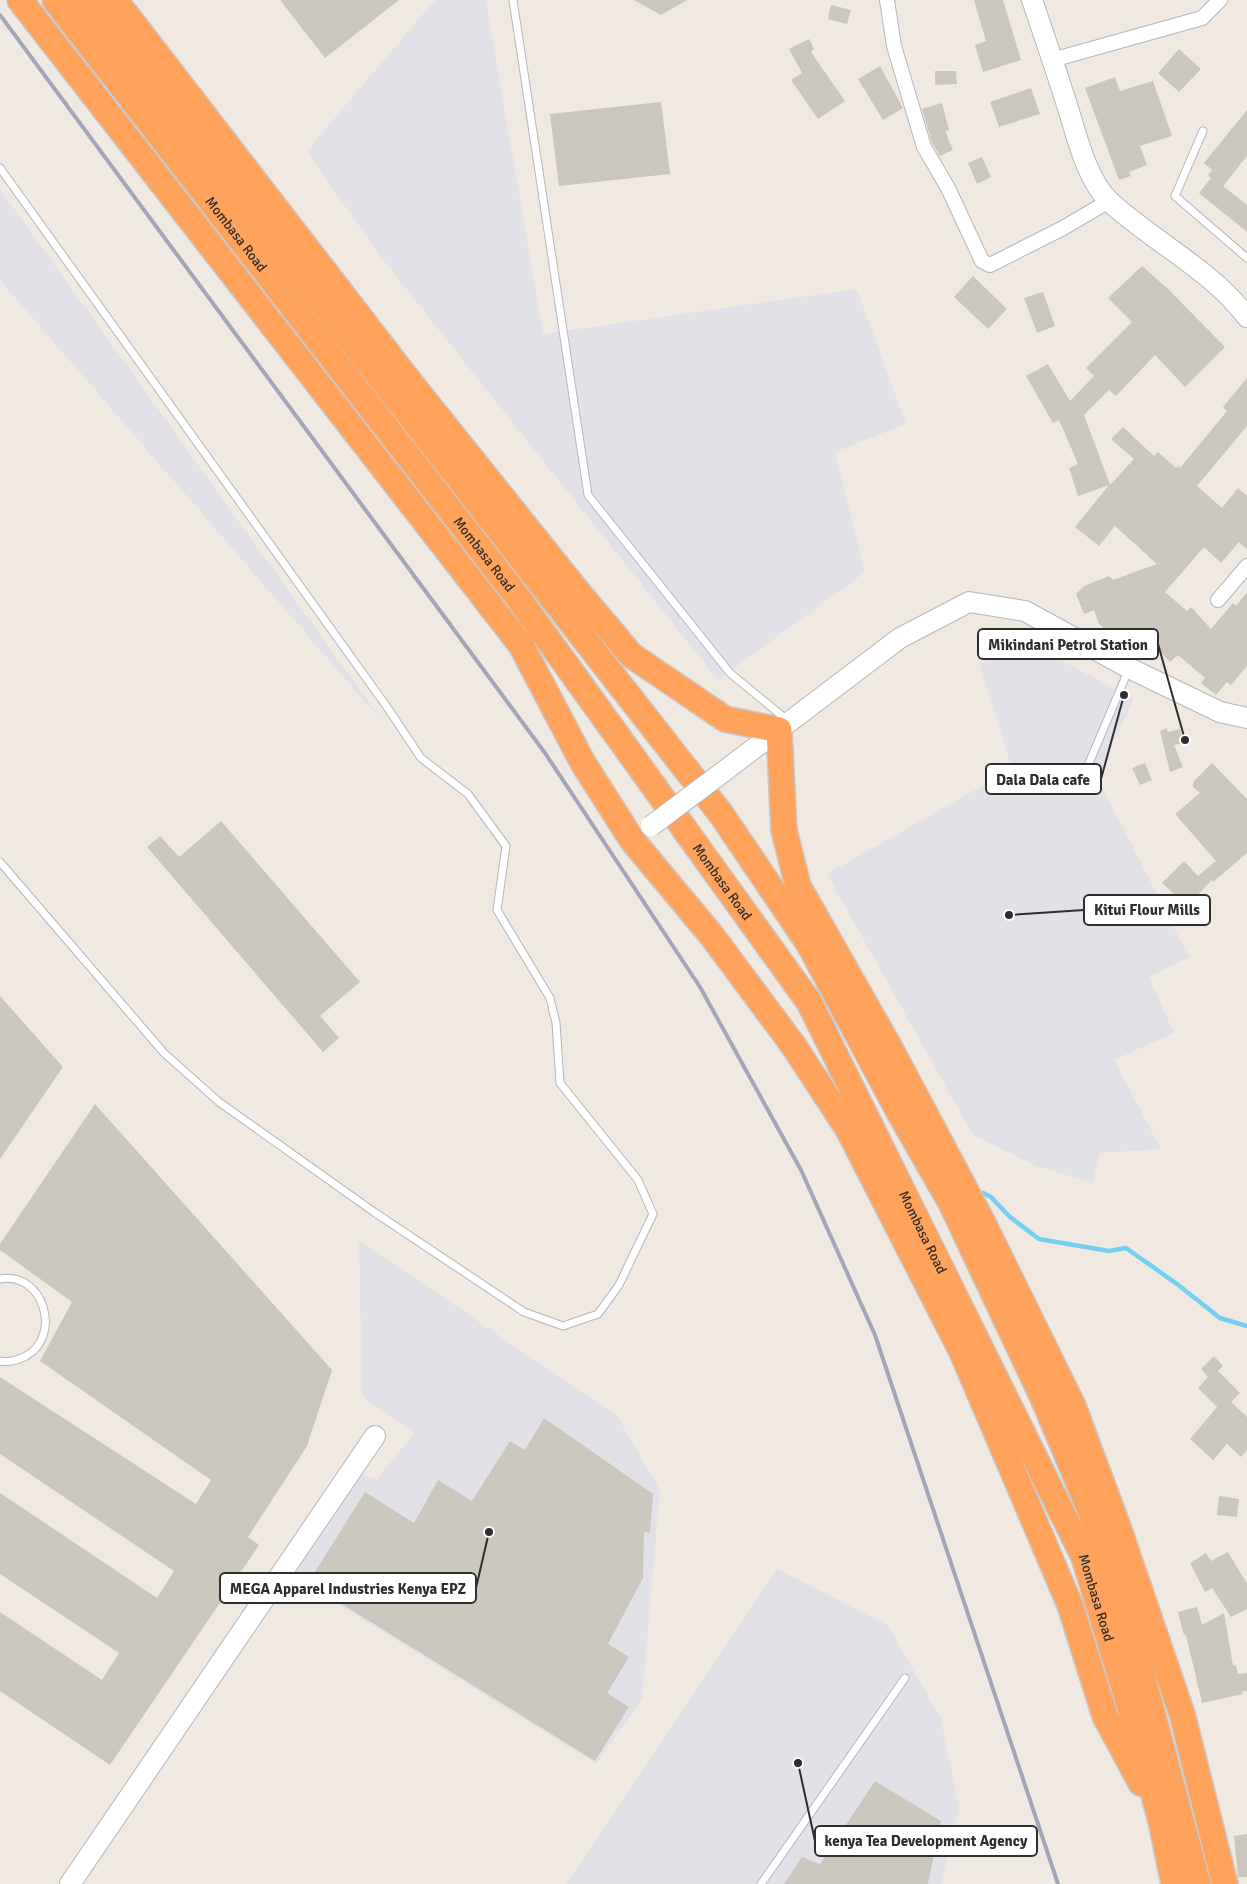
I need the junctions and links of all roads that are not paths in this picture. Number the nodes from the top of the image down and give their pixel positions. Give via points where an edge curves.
1 (20, 0) edge
2 (54, 0) edge
3 (85, 0) edge
4 (115, 0) edge
5 (514, 0) edge
6 (887, 0) edge
7 (1032, 0) edge
8 (1220, 0) edge
9 (1052, 60) junction
10 (1202, 131) dead end
11 (0, 168) edge
12 (1109, 201) junction
13 (1247, 258) edge
14 (1247, 317) edge
15 (1247, 566) edge
16 (1218, 600) dead end
17 (1129, 668) junction
18 (1247, 718) edge
19 (784, 726) junction
20 (1084, 775) dead end
21 (642, 833) junction
22 (0, 862) edge
23 (0, 1279) edge
24 (0, 1361) edge
25 (375, 1436) dead end
26 (905, 1678) dead end
27 (1160, 1821) junction
28 (70, 1884) edge
29 (761, 1884) edge
30 (1174, 1884) edge
31 (1198, 1884) edge
32 (1225, 1884) edge

1 - 21 highway via 522,645 583,763
2 - 27 highway, Mombasa Road via 516,595 809,1002 1084,1557 1133,1717
3 - 31 highway, Mombasa Road via 721,814 810,944 898,1112 951,1203 1043,1398 1091,1512 1128,1623
4 - 19 highway via 409,381 632,655 725,718
5 - 19 lane via 588,495 730,673
6 - 12 street via 894,46 924,147 948,188 982,261 990,265 1008,258
7 - 9 street
8 - 9 street via 1202,18
9 - 12 street via 1093,177
10 - 13 lane via 1175,196
11 - 22 lane via 421,758 468,794 506,846 497,910 550,998 556,1024 560,1083 638,1180 653,1214 619,1285 598,1314 563,1326 524,1312 374,1212 219,1102 164,1053
12 - 14 street via 1211,279
15 - 16 street
17 - 18 street via 1220,712
17 - 19 street via 1025,611 969,602 900,638
17 - 20 lane
19 - 21 street, bridge
19 - 32 highway via 784,830 798,886 900,1065 982,1221 1073,1406 1182,1714
21 - 27 highway via 712,936 793,1045 848,1130 962,1352 1070,1605 1105,1716
23 - 24 lane via 18,1281 31,1288 44,1304 47,1319 45,1333 32,1353 19,1360
25 - 28 street
26 - 29 lane
27 - 30 highway, Mombasa Road

